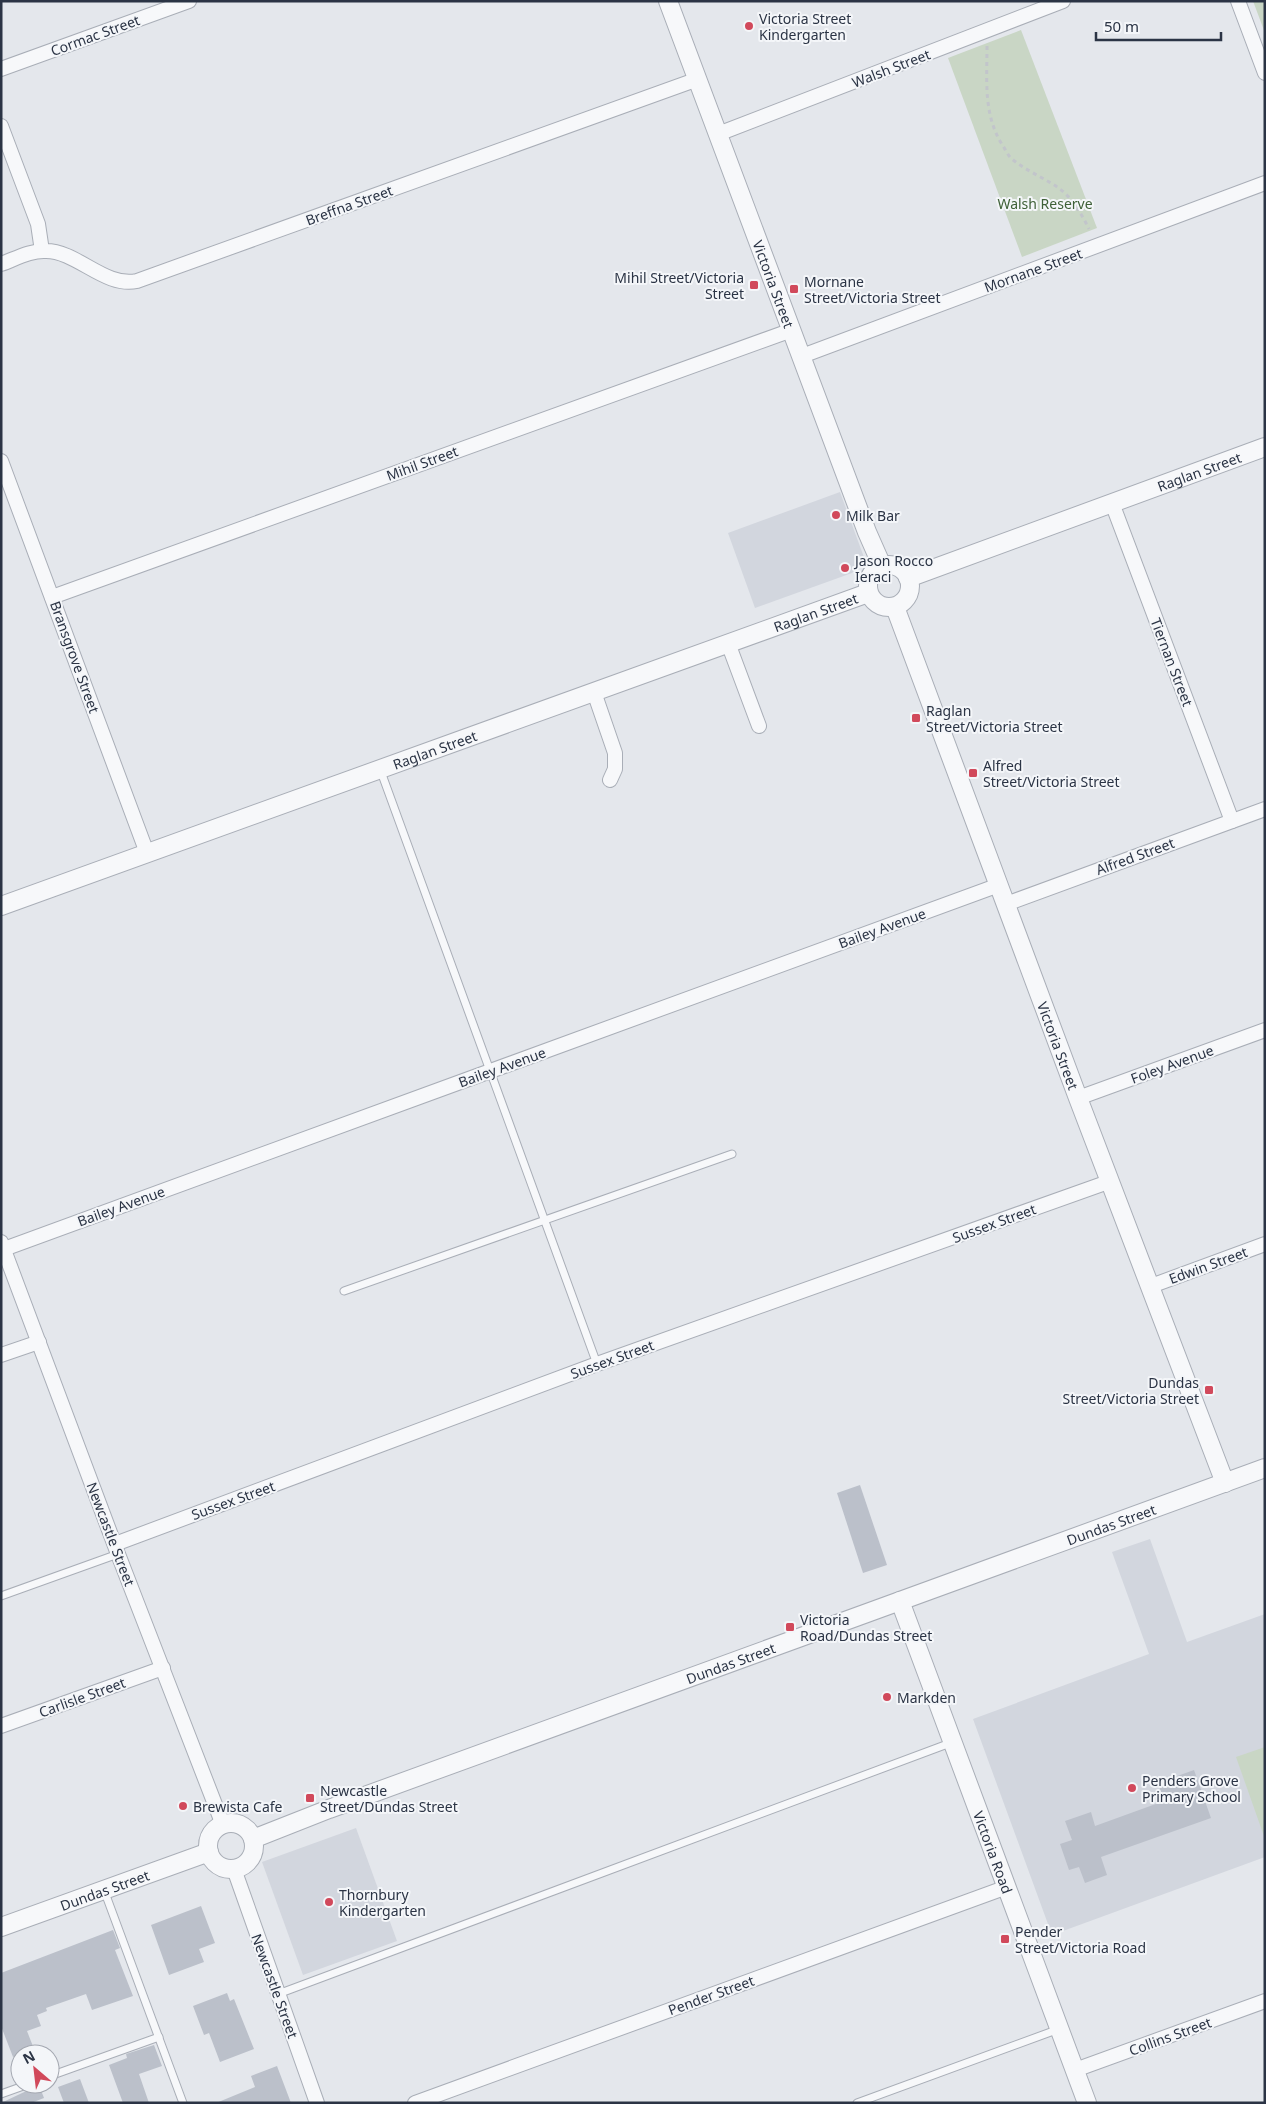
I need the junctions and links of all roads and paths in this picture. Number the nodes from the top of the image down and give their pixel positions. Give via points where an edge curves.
1 (189, 1) edge
2 (668, 1) edge
3 (1063, 1) edge
4 (1238, 1) edge
5 (988, 30) junction
6 (1, 69) edge
7 (1265, 74) edge
8 (698, 79) junction
9 (1, 126) edge
10 (718, 134) junction
11 (1265, 183) edge
12 (1089, 230) dead end
13 (42, 251) junction
14 (1, 264) edge
15 (792, 330) junction
16 (802, 356) junction
17 (1265, 447) edge
18 (1, 461) edge
19 (1112, 503) junction
20 (882, 566) junction
21 (908, 578) junction
22 (868, 593) junction
23 (52, 597) junction
24 (895, 607) junction
25 (728, 643) junction
26 (594, 692) junction
27 (759, 726) dead end
28 (380, 769) junction
29 (610, 780) dead end
30 (1265, 809) edge
31 (1232, 821) junction
32 (147, 853) junction
33 (999, 885) junction
34 (1006, 904) junction
35 (1, 906) edge
36 (1265, 1030) edge
37 (491, 1071) junction
38 (1078, 1098) junction
39 (732, 1154) dead end
40 (1112, 1181) junction
41 (543, 1220) junction
42 (1265, 1244) edge
43 (3, 1246) edge
44 (1151, 1286) junction
45 (344, 1291) dead end
46 (39, 1342) junction
47 (1, 1356) edge
48 (597, 1364) junction
49 (1265, 1468) edge
50 (1226, 1482) junction
51 (117, 1549) junction
52 (1, 1596) edge
53 (900, 1601) junction
54 (163, 1668) junction
55 (1, 1726) edge
56 (953, 1742) junction
57 (224, 1825) junction
58 (253, 1839) junction
59 (209, 1852) junction
60 (234, 1869) junction
61 (1007, 1887) junction
62 (104, 1890) junction
63 (1, 1927) edge
64 (278, 1994) junction
65 (1265, 2001) edge
66 (1060, 2029) junction
67 (159, 2037) junction
68 (1075, 2070) junction
69 (60, 2072) edge
70 (183, 2103) edge
71 (317, 2103) edge
72 (415, 2103) edge
73 (857, 2103) edge
74 (1087, 2103) edge

1 - 6 street, Cormac Street
2 - 8 street, Victoria Street
3 - 5 street, Walsh Street
4 - 7 street
5 - 10 street, Walsh Street
5 - 12 path via 987,101 991,122 1000,141 1011,158 1061,190 1079,211
8 - 10 street, Victoria Street
8 - 13 street, Breffna Street via 137,281 121,281 55,252
9 - 13 street via 38,224
10 - 15 street, Victoria Street
11 - 16 street, Mornane Street
13 - 14 street
15 - 16 street, Victoria Street
15 - 23 street, Mihil Street
16 - 20 street, Victoria Street
17 - 19 street, Raglan Street
18 - 23 street, Bransgrove Street
19 - 21 street, Raglan Street
19 - 31 street, Tiernan Street
20 - 21 street via 895,566
20 - 22 street via 870,577
21 - 24 street via 909,592
22 - 24 street via 882,606
22 - 25 street, Raglan Street
23 - 32 street, Bransgrove Street
24 - 33 street, Victoria Street
25 - 26 street, Raglan Street
25 - 27 street
26 - 28 street, Raglan Street
26 - 29 street via 615,753 615,769
28 - 32 street, Raglan Street
28 - 37 lane
30 - 31 street, Alfred Street
31 - 34 street, Alfred Street
32 - 35 street, Raglan Street
33 - 34 street, Victoria Street
33 - 37 street, Bailey Avenue
34 - 38 street, Victoria Street
36 - 38 street, Foley Avenue
37 - 41 lane
37 - 43 street, Bailey Avenue
38 - 40 street, Victoria Street
39 - 41 lane
40 - 44 street, Victoria Street
40 - 48 street, Sussex Street
41 - 45 lane
41 - 48 lane
42 - 44 street, Edwin Street
43 - 46 street, Newcastle Street
44 - 50 street, Victoria Street
46 - 47 street
46 - 51 street, Newcastle Street
48 - 51 street, Sussex Street
49 - 50 street, Dundas Street
50 - 53 street, Dundas Street
51 - 52 lane
51 - 54 street, Newcastle Street
53 - 56 street, Victoria Road
53 - 58 street, Dundas Street
54 - 55 street, Carlisle Street
54 - 57 street, Newcastle Street
56 - 61 street, Victoria Road
56 - 64 lane
57 - 58 street via 238,1824
57 - 59 street via 212,1832
58 - 60 street via 250,1858
59 - 60 street via 216,1863
59 - 62 street, Dundas Street
60 - 64 street, Newcastle Street
61 - 66 street, Victoria Road
61 - 72 street, Pender Street
62 - 63 street, Dundas Street
62 - 67 lane
64 - 71 street, Newcastle Street
65 - 68 street, Collins Street
66 - 68 street, Victoria Road
66 - 73 lane
67 - 69 lane
67 - 70 lane
68 - 74 street, Victoria Road

